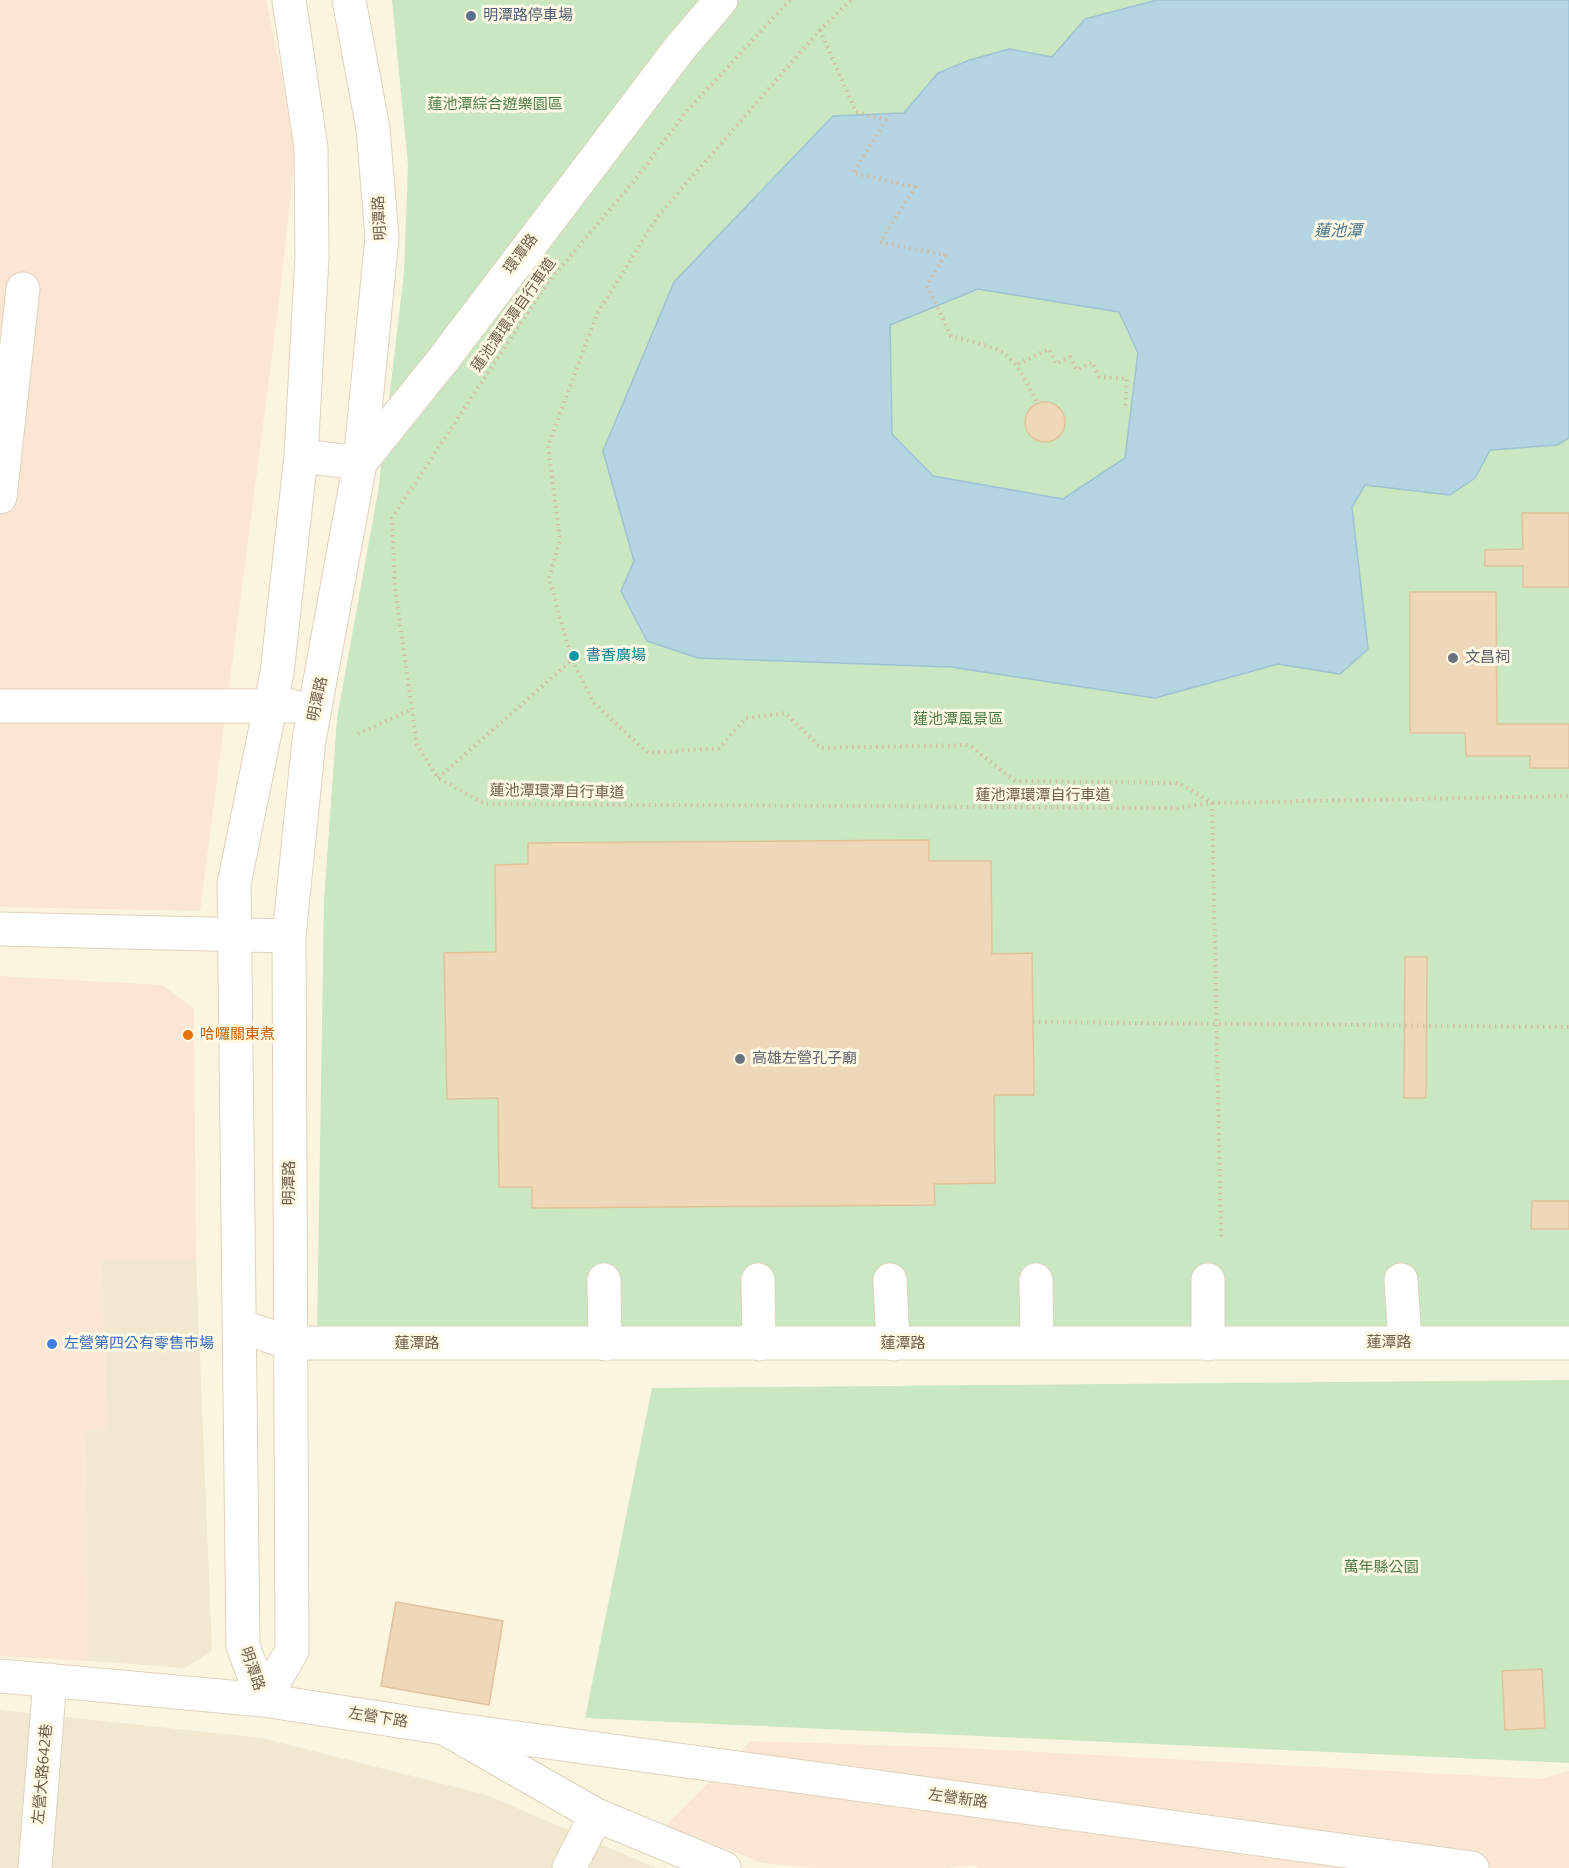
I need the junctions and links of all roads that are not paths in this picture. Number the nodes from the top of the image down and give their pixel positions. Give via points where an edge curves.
1 (289, 0) edge
2 (349, 0) edge
3 (721, 0) edge
4 (22, 289) dead end
5 (301, 456) junction
6 (360, 463) junction
7 (0, 497) edge
8 (0, 706) edge
9 (271, 706) junction
10 (316, 706) junction
11 (0, 929) edge
12 (234, 934) junction
13 (289, 936) junction
14 (604, 1280) dead end
15 (758, 1280) dead end
16 (890, 1280) dead end
17 (1036, 1280) dead end
18 (1208, 1280) dead end
19 (1401, 1280) dead end
20 (239, 1326) junction
21 (291, 1343) junction
22 (1037, 1343) junction
23 (1405, 1343) junction
24 (1569, 1343) edge
25 (605, 1344) junction
26 (759, 1344) junction
27 (893, 1344) junction
28 (1208, 1344) junction
29 (0, 1676) edge
30 (50, 1680) junction
31 (263, 1700) junction
32 (444, 1728) junction
33 (596, 1815) junction
34 (1347, 1852) junction
35 (35, 1868) edge
36 (569, 1868) edge
37 (724, 1868) edge
38 (1309, 1868) edge
39 (1472, 1868) edge

1 - 5 street, 明潭路 via 311,148 312,257
2 - 6 street, 明潭路 via 373,129 382,237
3 - 6 street, 環潭路 via 666,65
4 - 7 street
5 - 6 street
5 - 9 street, 明潭路
6 - 10 street, 明潭路
8 - 9 street
9 - 10 street
9 - 12 street, 明潭路 via 234,884
10 - 13 street, 明潭路
11 - 12 street
12 - 13 street
12 - 20 street, 明潭路
13 - 21 street, 明潭路
14 - 25 street
15 - 26 street
16 - 27 street
17 - 22 street
18 - 28 street
19 - 23 street
20 - 21 street, 蓮潭路
20 - 31 street, 明潭路 via 243,1646
21 - 25 street, 蓮潭路
21 - 31 street, 明潭路 via 292,1651
22 - 27 street, 蓮潭路
22 - 28 street, 蓮潭路
23 - 24 street, 蓮潭路
23 - 28 street, 蓮潭路
25 - 26 street, 蓮潭路
26 - 27 street, 蓮潭路
29 - 30 street, 左營下路
30 - 31 street, 左營下路
30 - 35 street, 左營大路642巷
31 - 32 street, 左營下路
32 - 33 street, 左營下路
32 - 34 street, 左營新路
33 - 36 street
33 - 37 street, 左營下路
34 - 38 street
34 - 39 street, 左營新路

